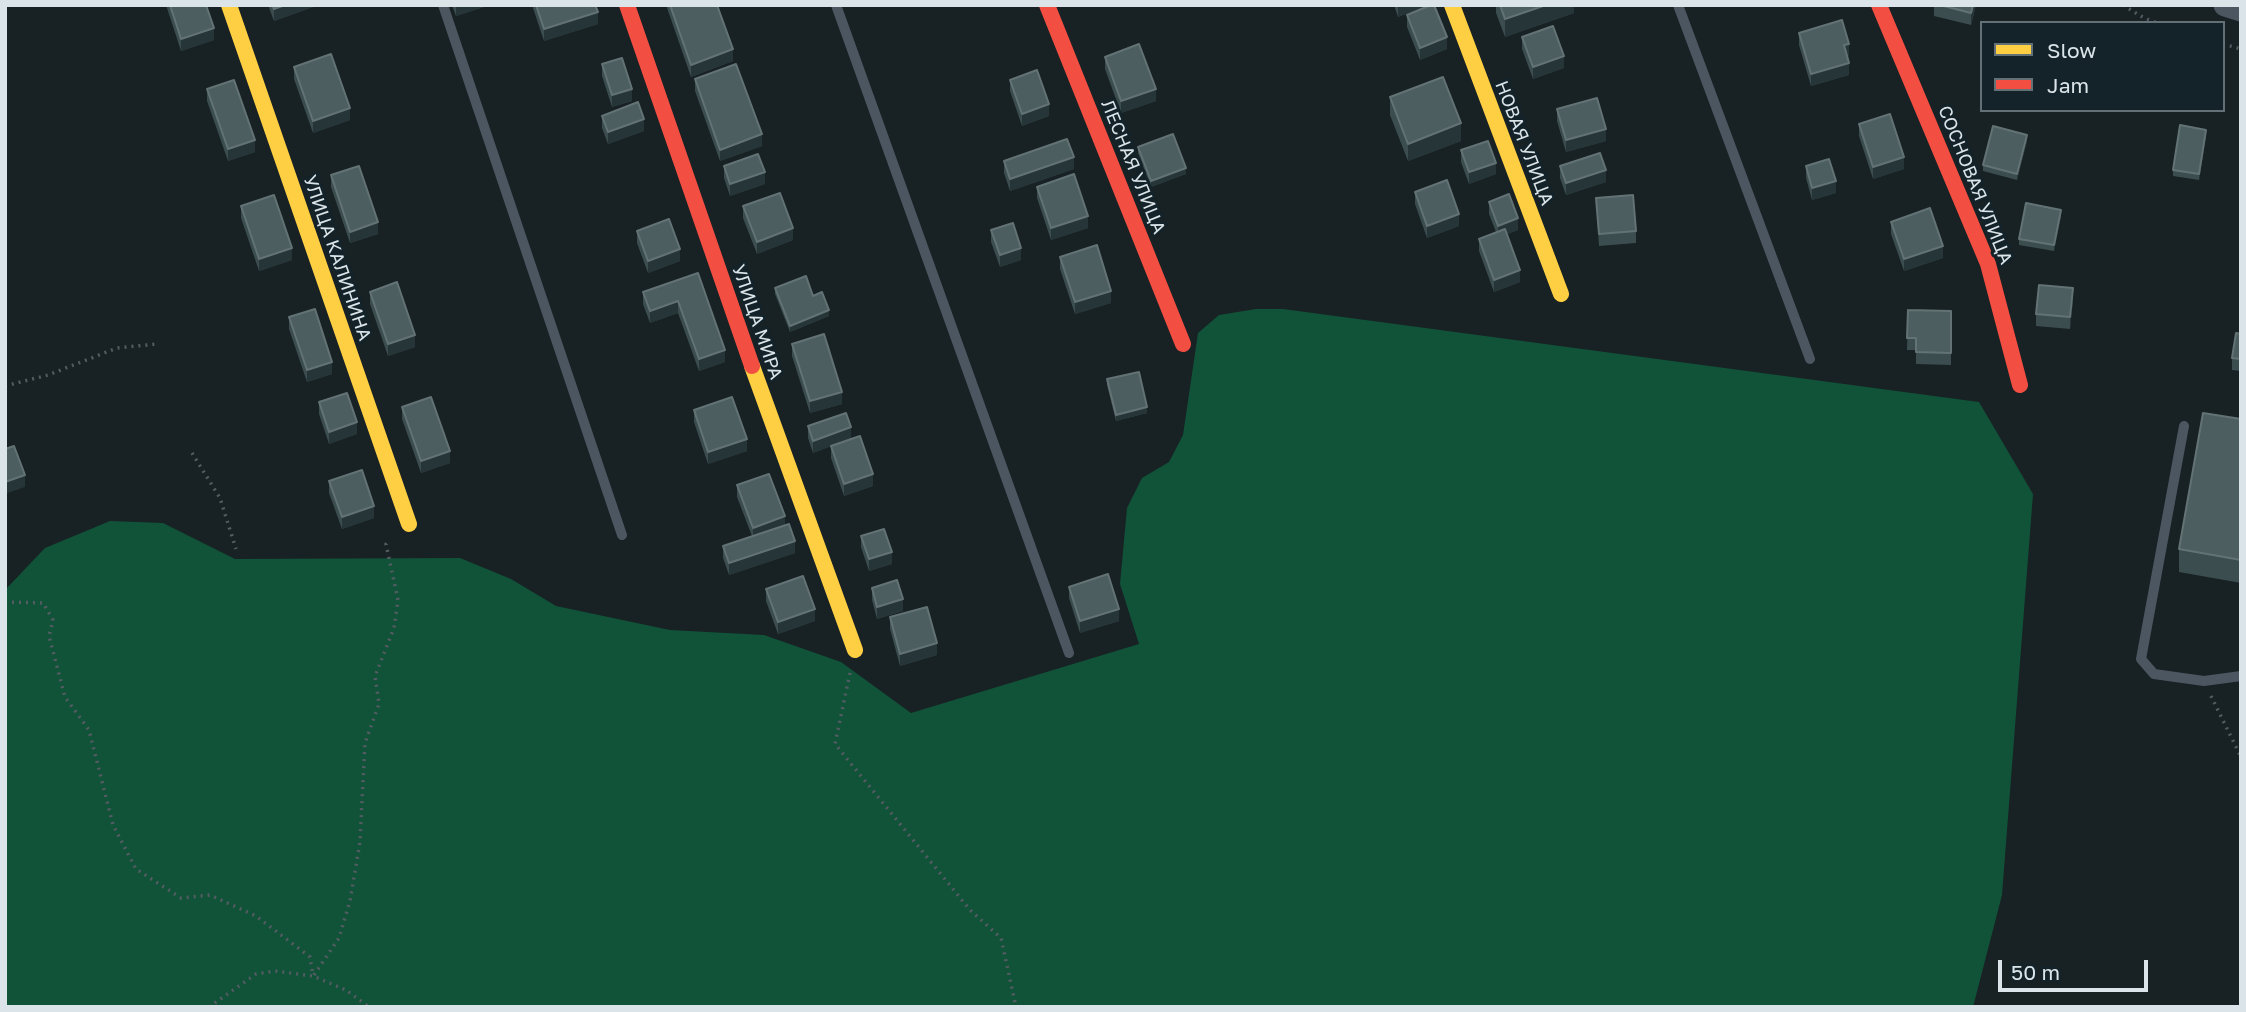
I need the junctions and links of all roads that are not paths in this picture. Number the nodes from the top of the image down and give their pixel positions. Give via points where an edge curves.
1 (229, 5) edge
2 (443, 5) edge
3 (627, 5) edge
4 (836, 5) edge
5 (1047, 5) edge
6 (1452, 5) edge
7 (1678, 5) edge
8 (1879, 5) edge
9 (2225, 5) edge
10 (2241, 10) edge
11 (1561, 294) dead end
12 (1183, 344) dead end
13 (1811, 359) dead end
14 (2020, 385) dead end
15 (2184, 426) dead end
16 (408, 524) road end
17 (622, 535) dead end
18 (855, 650) road end
19 (1069, 653) dead end
20 (2241, 676) edge

1 - 16 street, УЛИЦА КАЛИНИНА
2 - 17 lane
3 - 18 street, УЛИЦА МИРА
4 - 19 lane
5 - 12 street, ЛЕСНАЯ УЛИЦА
6 - 11 street, НОВАЯ УЛИЦА
7 - 13 lane
8 - 14 street, СОСНОВАЯ УЛИЦА via 1988,264
9 - 10 street
15 - 20 lane via 2141,659 2154,674 2204,681

